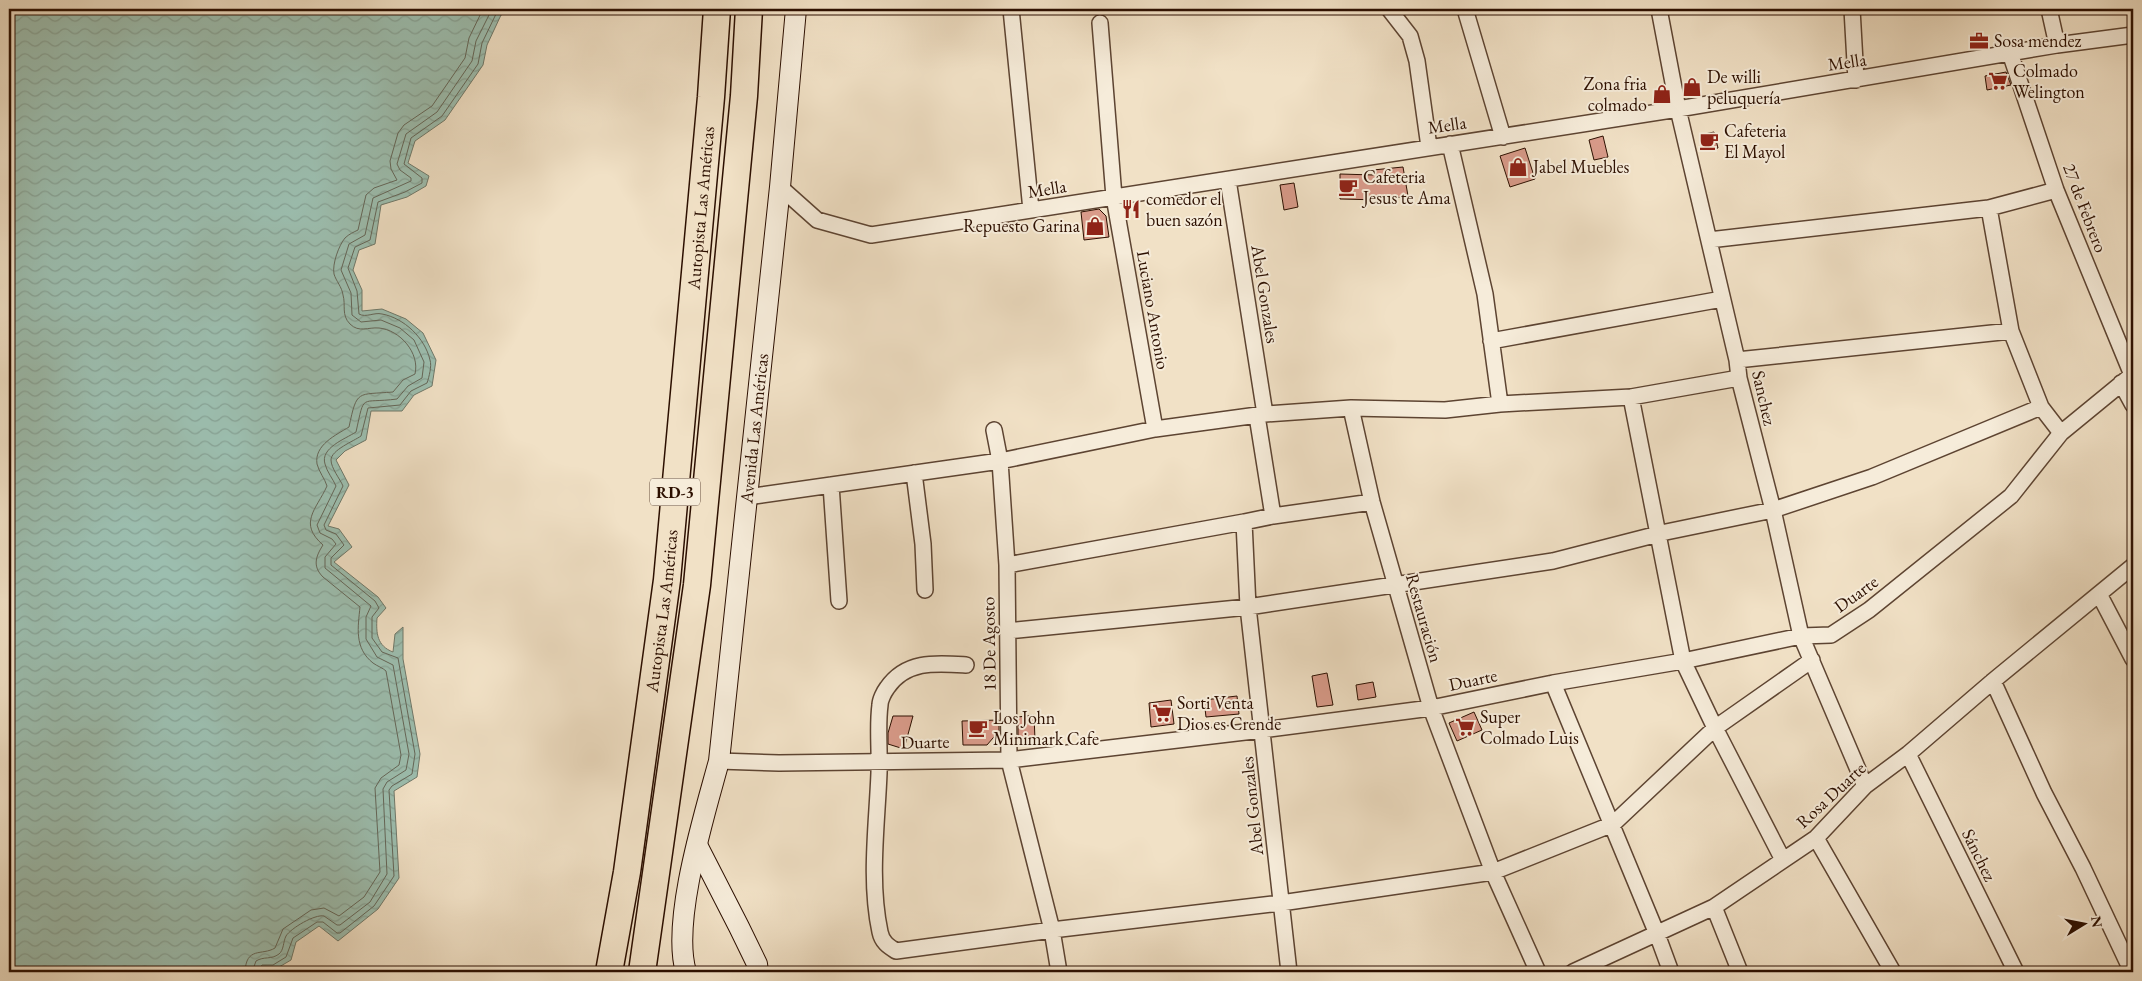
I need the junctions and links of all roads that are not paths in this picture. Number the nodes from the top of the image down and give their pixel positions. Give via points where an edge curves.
1 (717, 9) edge
2 (749, 9) edge
3 (796, 9) edge
4 (1011, 9) edge
5 (1389, 9) edge
6 (1466, 9) edge
7 (1659, 9) edge
8 (1852, 9) edge
9 (2049, 9) edge
10 (1100, 23) dead end
11 (2133, 35) edge
12 (2057, 45) junction
13 (2010, 52) junction
14 (1856, 80) junction
15 (1678, 109) junction
16 (1503, 136) junction
17 (1450, 144) junction
18 (1429, 147) junction
19 (1228, 180) junction
20 (780, 187) junction
21 (2056, 190) junction
22 (1114, 197) junction
23 (1989, 208) junction
24 (1031, 210) junction
25 (1710, 240) junction
26 (1722, 299) junction
27 (2011, 330) junction
28 (1492, 341) junction
29 (1737, 360) junction
30 (2129, 377) edge
31 (1739, 378) junction
32 (1631, 397) junction
33 (1500, 404) junction
34 (2133, 405) edge
35 (2041, 407) junction
36 (1351, 408) junction
37 (1261, 415) junction
38 (1155, 429) junction
39 (994, 430) dead end
40 (2061, 433) junction
41 (1000, 461) junction
42 (914, 473) junction
43 (831, 485) junction
44 (747, 496) junction
45 (1372, 502) junction
46 (1773, 510) junction
47 (1273, 516) junction
48 (1244, 522) junction
49 (1657, 535) junction
50 (1008, 565) junction
51 (2133, 566) edge
52 (1395, 584) junction
53 (925, 590) dead end
54 (2099, 594) junction
55 (839, 600) dead end
56 (1248, 606) junction
57 (1007, 631) junction
58 (1801, 636) junction
59 (2133, 659) edge
60 (1812, 660) junction
61 (1683, 661) junction
62 (966, 665) dead end
63 (1993, 681) junction
64 (1553, 683) junction
65 (1431, 708) junction
66 (1714, 728) junction
67 (1262, 730) junction
68 (1908, 754) junction
69 (719, 760) junction
70 (1010, 760) junction
71 (880, 762) junction
72 (1865, 786) junction
73 (1612, 824) junction
74 (1816, 838) junction
75 (697, 845) junction
76 (1783, 860) junction
77 (1493, 872) junction
78 (1281, 904) junction
79 (1714, 907) junction
80 (1052, 930) junction
81 (1657, 934) junction
82 (610, 972) edge
83 (642, 972) edge
84 (686, 972) edge
85 (758, 972) edge
86 (1059, 972) edge
87 (1289, 972) edge
88 (1538, 972) edge
89 (1573, 972) edge
90 (1670, 972) edge
91 (1740, 972) edge
92 (1893, 972) edge
93 (2016, 972) edge
94 (2132, 972) edge

1 - 82 highway, Autopista Las Américas / RD-3 via 712,98 667,580
2 - 83 highway, Autopista Las Américas / RD-3 via 743,106 697,585
3 - 20 main road, Avenida Las Américas
4 - 24 street
5 - 18 street via 1410,36 1417,61
6 - 16 street
7 - 15 street, Sanchez
8 - 14 street
9 - 12 street
10 - 22 street, Luciano Antonio
11 - 12 street, Mella
12 - 13 street, Mella
13 - 14 street, Mella
13 - 21 street, 27 de Febrero
14 - 15 street, Mella
15 - 16 street, Mella
15 - 25 street, Sanchez
16 - 17 street, Mella
17 - 18 street, Mella
17 - 28 street
18 - 19 street, Mella
19 - 22 street, Mella
19 - 37 street, Abel Gonzales
20 - 24 street, Mella via 817,220 871,235
20 - 44 main road, Avenida Las Américas
21 - 23 street
21 - 30 street, 27 de Febrero
22 - 24 street, Mella
22 - 38 street, Luciano Antonio
23 - 25 street
23 - 27 street
25 - 26 street, Sanchez
26 - 28 street
26 - 29 street, Sanchez
27 - 29 street
27 - 35 street
28 - 33 street
29 - 31 street, Sanchez
30 - 34 street, 27 de Febrero
30 - 40 street, Duarte
31 - 32 street
31 - 46 street, Sanchez
32 - 33 street
32 - 49 street
33 - 36 street via 1445,410
35 - 40 street
35 - 46 street via 1872,477
36 - 37 street
36 - 45 street, Restauración
37 - 38 street
37 - 47 street, Abel Gonzales
38 - 41 street
39 - 41 street, 18 De Agosto
40 - 58 street, Duarte via 2012,496 1898,587 1831,635
41 - 42 street
41 - 50 street, 18 De Agosto
42 - 43 street
42 - 53 street
43 - 44 street
43 - 55 street
44 - 69 main road, Avenida Las Américas
45 - 47 street
45 - 52 street, Restauración
46 - 49 street
46 - 58 street, Sanchez
47 - 48 street
48 - 50 street
48 - 56 street, Abel Gonzales
49 - 52 street via 1553,561
49 - 61 street
50 - 57 street, 18 De Agosto
51 - 54 street, Rosa Duarte
52 - 56 street
52 - 65 street, Restauración
54 - 59 street
54 - 63 street, Rosa Duarte
56 - 57 street
56 - 67 street, Abel Gonzales
57 - 70 street, 18 De Agosto
58 - 60 street, Sanchez
58 - 61 street, Duarte
60 - 66 street
60 - 72 street, Sanchez
61 - 64 street, Duarte
61 - 66 street
62 - 71 street via 932,663 917,666 900,674 886,688 880,703
63 - 68 street, Rosa Duarte
63 - 94 street
64 - 65 street, Duarte
64 - 73 street
65 - 67 street, Duarte
65 - 77 street, Restauración
66 - 73 street
66 - 76 street
67 - 70 street, Duarte
67 - 78 street, Abel Gonzales
68 - 72 street, Rosa Duarte
68 - 93 street, Sánchez
69 - 71 street, Duarte
69 - 75 main road, Avenida Las Américas
70 - 71 street, Duarte
70 - 80 street, 18 De Agosto
71 - 80 street via 874,890 884,944 896,952
72 - 74 street, Rosa Duarte
73 - 77 street
73 - 81 street
74 - 76 street, Rosa Duarte
74 - 92 street
75 - 84 main road, Avenida Las Américas via 683,927
75 - 85 main road via 757,964
76 - 79 street, Rosa Duarte
77 - 78 street
77 - 88 street, Restauración
78 - 80 street
78 - 87 street, Abel Gonzales
79 - 81 street, Rosa Duarte
79 - 91 street
80 - 86 street, 18 De Agosto
81 - 89 street, Rosa Duarte
81 - 90 street

